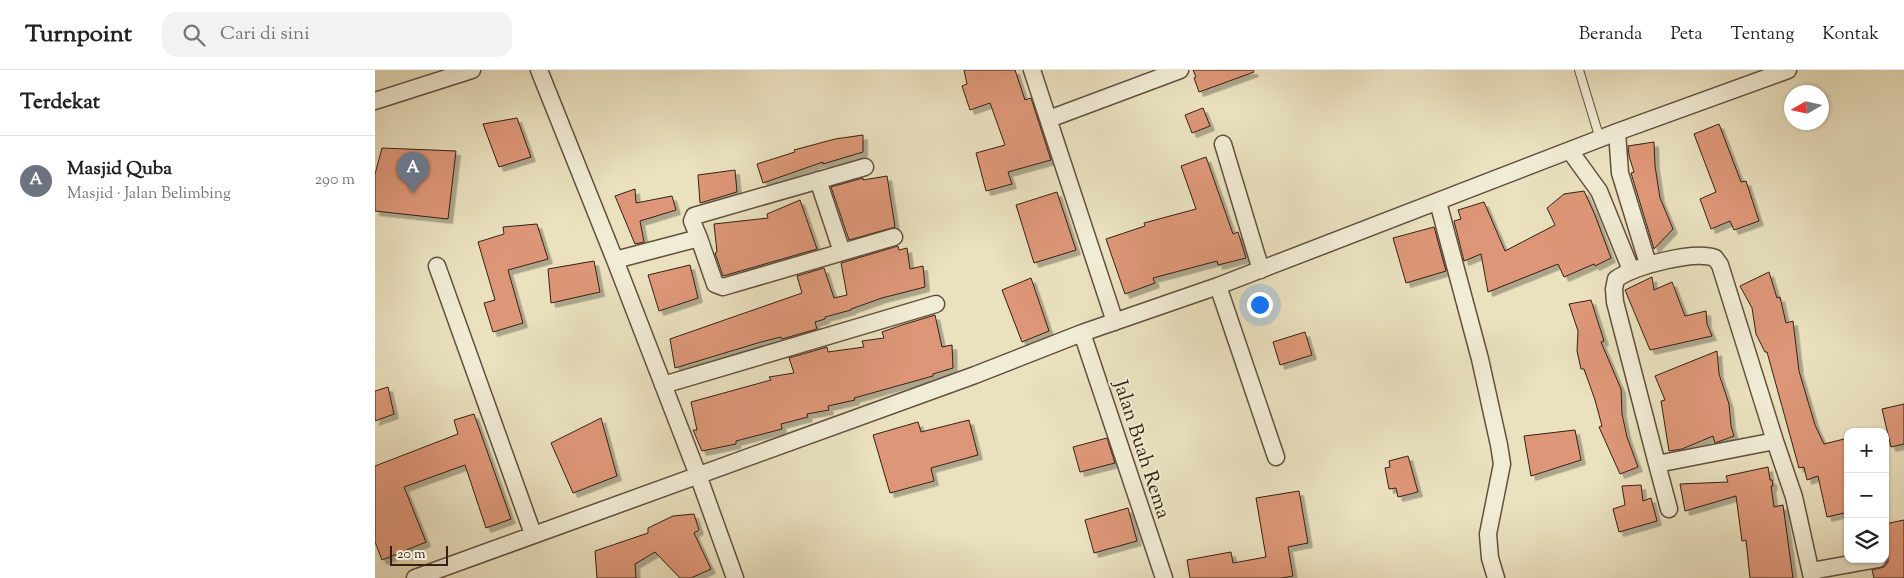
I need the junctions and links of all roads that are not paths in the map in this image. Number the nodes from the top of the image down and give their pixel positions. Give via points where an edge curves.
1 (472, 70) edge
2 (539, 70) edge
3 (1032, 70) edge
4 (1180, 70) edge
5 (1579, 70) edge
6 (1788, 70) edge
7 (1753, 76) edge
8 (375, 101) edge
9 (1049, 119) junction
10 (1617, 132) junction
11 (1600, 139) junction
12 (1223, 144) dead end
13 (1570, 151) junction
14 (865, 167) dead end
15 (818, 180) junction
16 (1438, 202) junction
17 (894, 237) dead end
18 (699, 238) junction
19 (842, 252) junction
20 (615, 260) junction
21 (1648, 264) junction
22 (437, 266) dead end
23 (1261, 270) junction
24 (1631, 270) junction
25 (1218, 286) junction
26 (936, 304) dead end
27 (1115, 322) junction
28 (1082, 333) junction
29 (663, 385) junction
30 (1775, 442) junction
31 (1276, 457) dead end
32 (1657, 464) junction
33 (698, 475) junction
34 (1669, 509) dead end
35 (533, 534) junction
36 (1863, 563) edge
37 (1811, 575) edge
38 (415, 578) edge
39 (735, 578) edge
40 (1164, 578) edge
41 (1496, 578) edge

1 - 8 street
2 - 20 street
3 - 9 street
4 - 9 street
5 - 11 lane
6 - 7 street
7 - 10 street
9 - 27 street
10 - 11 street
10 - 21 street via 1620,173
11 - 13 street
12 - 23 street
13 - 16 street
13 - 24 street via 1599,191
14 - 15 street
15 - 18 street via 694,216 692,221
15 - 19 street
16 - 23 street
16 - 41 street via 1480,359 1502,464 1488,534
17 - 19 street
18 - 19 street via 715,284 723,287
18 - 20 street
20 - 29 street
21 - 24 street
21 - 30 street via 1703,255 1715,258 1725,279
22 - 35 street
23 - 25 street
24 - 32 street via 1616,279 1615,302
25 - 27 street
25 - 31 street
26 - 29 street
27 - 28 street
28 - 33 street
28 - 40 street, Jalan Buah Rema
29 - 33 street
30 - 32 street
30 - 37 street via 1794,497
32 - 34 street
33 - 35 street
33 - 39 street
35 - 38 street
36 - 37 street

